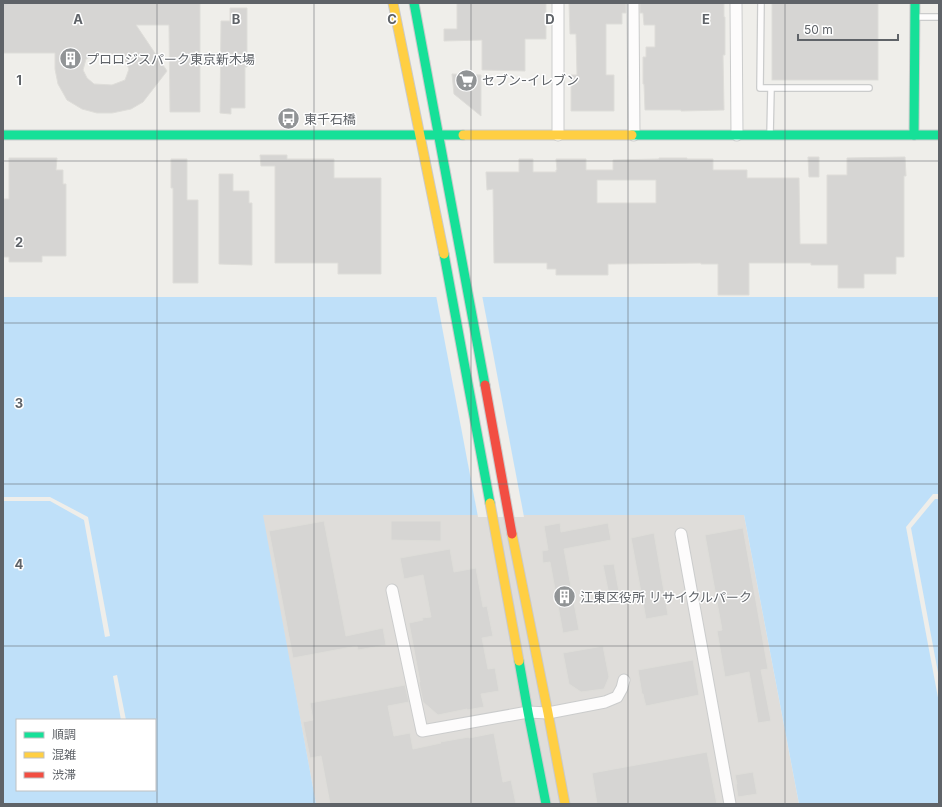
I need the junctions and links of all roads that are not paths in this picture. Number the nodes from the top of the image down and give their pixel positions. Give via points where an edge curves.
1 (393, 3) edge
2 (414, 3) edge
3 (558, 3) edge
4 (633, 3) edge
5 (736, 3) edge
6 (762, 3) edge
7 (915, 3) edge
8 (915, 18) junction
9 (939, 18) edge
10 (869, 88) dead end
11 (771, 89) junction
12 (3, 135) edge
13 (558, 135) junction
14 (634, 135) junction
15 (737, 135) junction
16 (770, 135) junction
17 (914, 135) junction
18 (939, 135) edge
19 (420, 136) junction
20 (438, 136) junction
21 (681, 534) dead end
22 (392, 590) dead end
23 (624, 680) dead end
24 (528, 712) junction
25 (548, 713) junction
26 (546, 804) edge
27 (565, 804) edge
28 (730, 804) edge

1 - 19 street
2 - 20 street
3 - 13 street
4 - 14 street
5 - 15 street
6 - 11 lane via 760,88
7 - 8 street
8 - 9 lane
8 - 17 street
10 - 11 lane
11 - 16 lane
12 - 19 street
13 - 14 street
13 - 20 street
14 - 15 street
15 - 16 street
16 - 17 street
17 - 18 street
19 - 20 street
19 - 24 street
20 - 25 street
21 - 28 street
22 - 24 street via 422,731
23 - 25 street via 617,697 605,702
24 - 25 street
24 - 26 street
25 - 27 street

